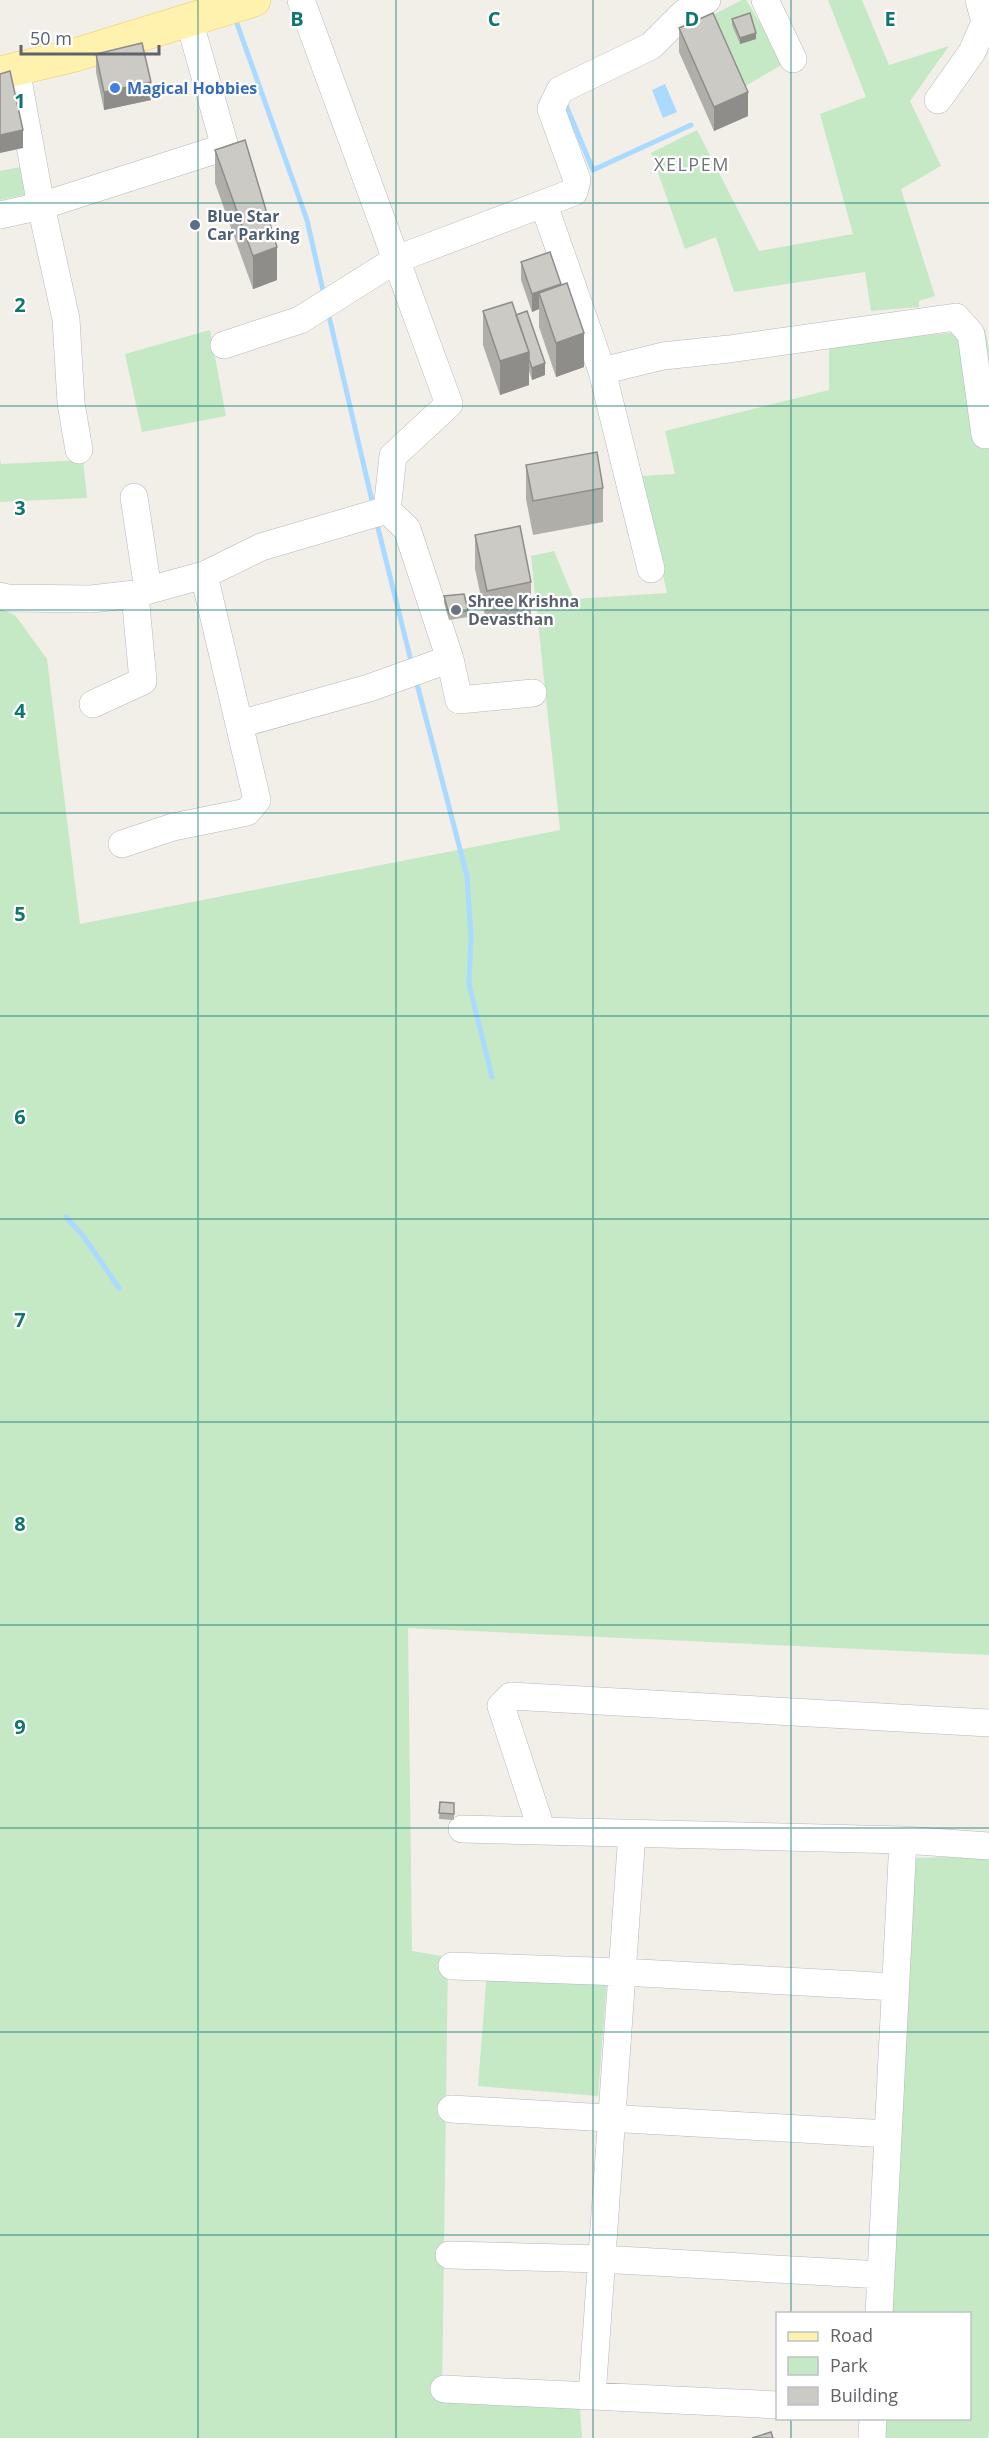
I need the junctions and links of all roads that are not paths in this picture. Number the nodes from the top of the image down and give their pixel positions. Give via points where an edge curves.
1 (301, 0) edge
2 (707, 0) edge
3 (765, 0) edge
4 (979, 0) edge
5 (249, 1) edge
6 (189, 20) junction
7 (793, 59) dead end
8 (8, 71) edge
9 (938, 100) dead end
10 (544, 205) junction
11 (41, 206) junction
12 (0, 215) edge
13 (397, 259) junction
14 (224, 345) dead end
15 (602, 371) junction
16 (985, 435) dead end
17 (79, 450) dead end
18 (134, 497) dead end
19 (387, 510) junction
20 (651, 569) dead end
21 (204, 575) junction
22 (142, 592) junction
23 (0, 596) edge
24 (450, 659) junction
25 (533, 693) dead end
26 (93, 704) dead end
27 (240, 724) junction
28 (122, 843) dead end
29 (989, 1723) edge
30 (462, 1829) dead end
31 (542, 1831) junction
32 (632, 1833) junction
33 (903, 1840) junction
34 (989, 1846) edge
35 (452, 1966) dead end
36 (622, 1972) junction
37 (895, 1987) junction
38 (451, 2109) dead end
39 (611, 2118) junction
40 (888, 2134) junction
41 (449, 2255) dead end
42 (601, 2259) junction
43 (881, 2275) junction
44 (879, 2312) edge
45 (444, 2389) dead end
46 (592, 2396) junction
47 (776, 2405) edge
48 (873, 2420) edge
49 (872, 2438) edge

1 - 13 street
2 - 10 street via 684,13 651,46 560,90 551,109 577,180 574,192
3 - 7 street
4 - 9 street via 985,22 972,52
5 - 6 main road
6 - 8 main road
6 - 11 street via 225,147
8 - 11 street
10 - 13 street
10 - 15 street
11 - 12 street
11 - 17 street via 66,319 71,403
13 - 14 street via 300,320
13 - 19 street via 449,404 393,456
15 - 16 street via 663,356 956,317 971,334
15 - 20 street
18 - 22 street
19 - 21 street via 261,547
19 - 24 street via 407,529
21 - 22 street
21 - 27 street
22 - 23 street via 91,599
22 - 26 street via 143,681
24 - 25 street via 459,700
24 - 27 street via 369,688
27 - 28 street via 257,800 247,812 173,827
29 - 31 street via 511,1696 501,1706
30 - 31 street
31 - 32 street
32 - 33 street
32 - 36 street
33 - 34 street
33 - 37 street
35 - 36 street
36 - 37 street
36 - 39 street
37 - 40 street
38 - 39 street
39 - 40 street
39 - 42 street
40 - 43 street
41 - 42 street
42 - 43 street
42 - 46 street
43 - 44 street
45 - 46 street
46 - 47 street
48 - 49 street

